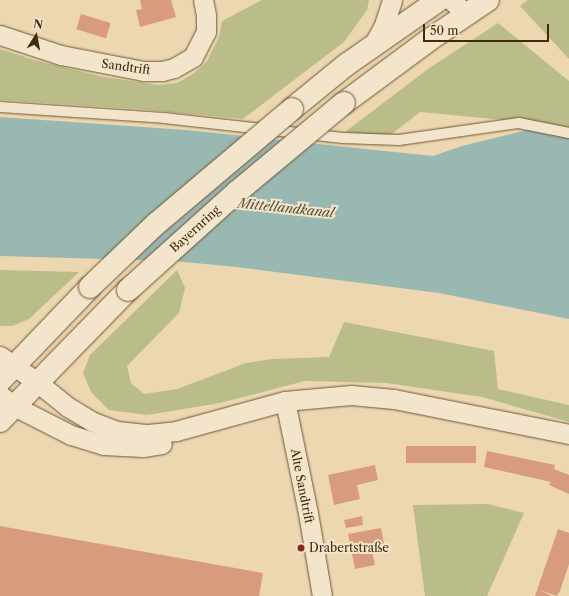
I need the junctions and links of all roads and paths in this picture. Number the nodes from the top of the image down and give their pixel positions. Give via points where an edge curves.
1 (203, 0) edge
2 (392, 0) edge
3 (439, 0) edge
4 (488, 0) edge
5 (460, 5) edge
6 (0, 35) edge
7 (372, 47) junction
8 (0, 107) edge
9 (569, 133) edge
10 (5, 368) edge
11 (37, 382) junction
12 (285, 401) junction
13 (5, 407) edge
14 (233, 416) junction
15 (569, 434) edge
16 (322, 596) edge

1 - 6 street, Sandtrift via 206,32 193,57 174,68 162,71 143,72 61,55
2 - 7 street via 384,25
3 - 7 street
4 - 5 street, Bayernring
5 - 11 street, Bayernring, bridge via 237,192 128,290
7 - 10 street, bridge via 292,109 156,224
8 - 9 lane via 164,118 343,138 399,140 519,123
10 - 11 street
11 - 13 street, Bayernring
11 - 14 street via 68,407 91,421 117,431 148,434 176,431
12 - 14 street
12 - 15 street via 351,396 394,399
12 - 16 street, Alte Sandtrift
13 - 14 street via 71,435 103,445 143,446 188,440

